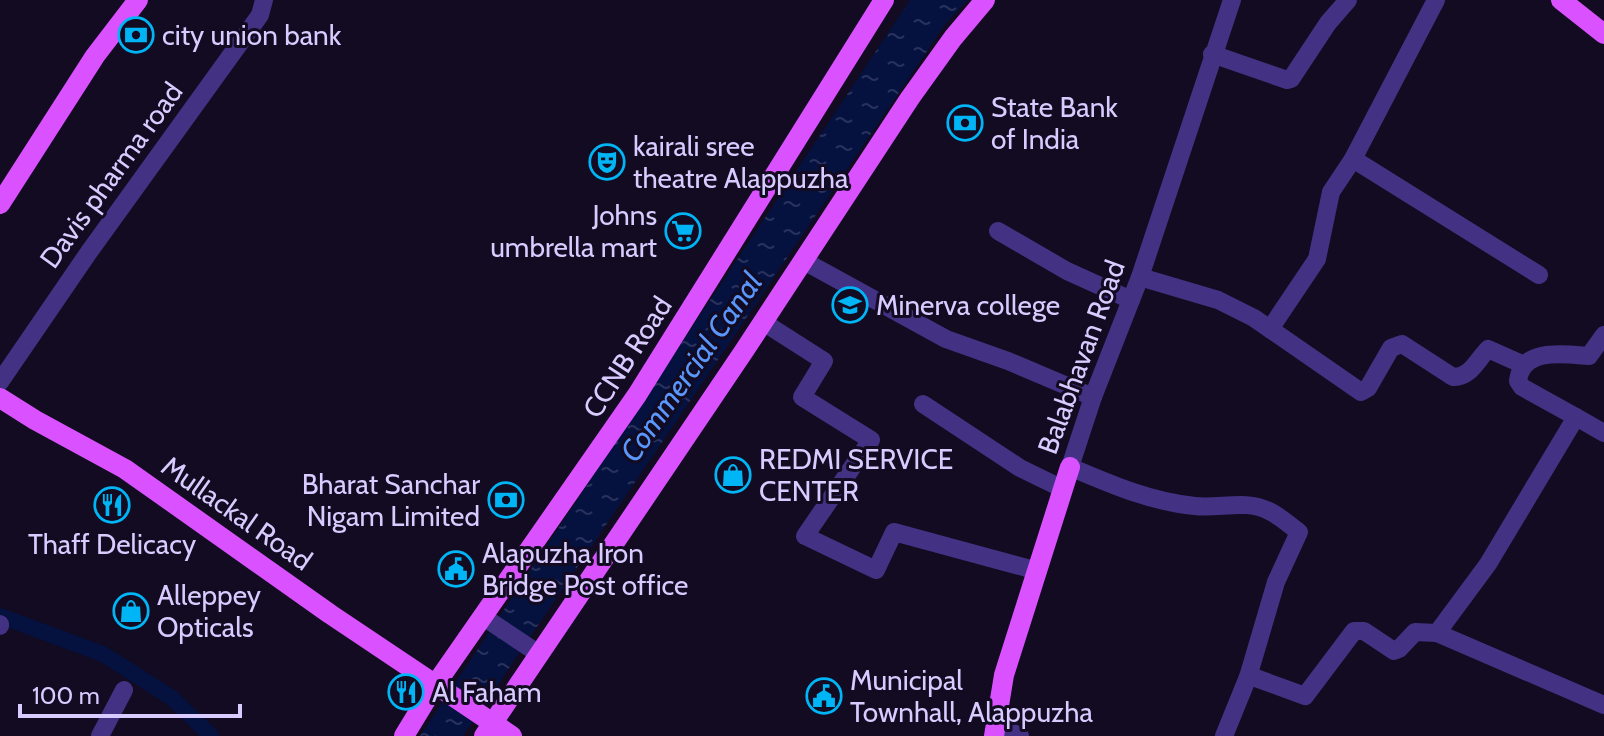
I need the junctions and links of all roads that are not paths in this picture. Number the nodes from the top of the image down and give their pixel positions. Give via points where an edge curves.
1 (138, 0) edge
2 (264, 0) edge
3 (884, 0) edge
4 (985, 0) edge
5 (1232, 0) edge
6 (1348, 0) edge
7 (1436, 0) edge
8 (1561, 0) edge
9 (1604, 34) edge
10 (1212, 54) junction
11 (1353, 159) junction
12 (0, 204) edge
13 (998, 231) dead end
14 (804, 261) junction
15 (1539, 275) dead end
16 (1140, 277) junction
17 (1131, 300) junction
18 (763, 322) junction
19 (1270, 329) junction
20 (1604, 335) edge
21 (1597, 361) edge
22 (1524, 365) junction
23 (0, 382) edge
24 (1093, 397) junction
25 (0, 398) edge
26 (923, 404) dead end
27 (1576, 417) junction
28 (1604, 433) edge
29 (1070, 467) junction
30 (1063, 489) junction
31 (1038, 571) junction
32 (486, 619) junction
33 (1437, 633) junction
34 (533, 650) junction
35 (1248, 677) junction
36 (437, 687) junction
37 (124, 690) dead end
38 (1604, 705) edge
39 (487, 726) edge
40 (995, 730) edge
41 (100, 736) edge
42 (404, 736) edge
43 (512, 736) edge
44 (1020, 736) edge
45 (1224, 736) edge

1 - 12 main road via 95,56
2 - 23 street, Davis pharma road via 260,15
3 - 32 main road, CCNB Road via 637,395
4 - 14 main road via 910,98
5 - 10 street, Balabhavan Road
6 - 10 street via 1291,79
7 - 11 street
8 - 9 main road
10 - 16 street, Balabhavan Road
11 - 15 street
11 - 19 street via 1331,192 1317,259
13 - 17 street
14 - 18 main road
14 - 24 street via 946,339
16 - 17 street, Balabhavan Road
16 - 19 street via 1218,300
17 - 24 street, Balabhavan Road
18 - 31 street via 824,361 802,397 871,440 805,536 876,570 894,532
18 - 34 main road
19 - 22 street via 1361,392 1397,344 1453,377 1468,373 1488,349
20 - 21 street
21 - 22 street via 1548,353
22 - 27 street via 1518,381 1522,387
24 - 29 street, Balabhavan Road
25 - 36 main road, Mullackal Road via 125,469
26 - 30 street via 1020,468
27 - 28 street
27 - 33 street via 1488,564
29 - 30 main road, Balabhavan Road
29 - 35 street via 1147,497 1195,507 1261,508 1299,532 1276,582
30 - 31 main road, Balabhavan Road
31 - 40 main road, Balabhavan Road via 1004,675
32 - 34 street
32 - 36 main road, CCNB Road
33 - 35 street via 1415,632 1394,651 1364,631 1354,631 1305,696
33 - 38 street
34 - 39 main road
35 - 45 street
36 - 39 main road, Mullackal Road
36 - 42 main road, CCNB Road
37 - 41 street
39 - 43 main road
40 - 44 street

